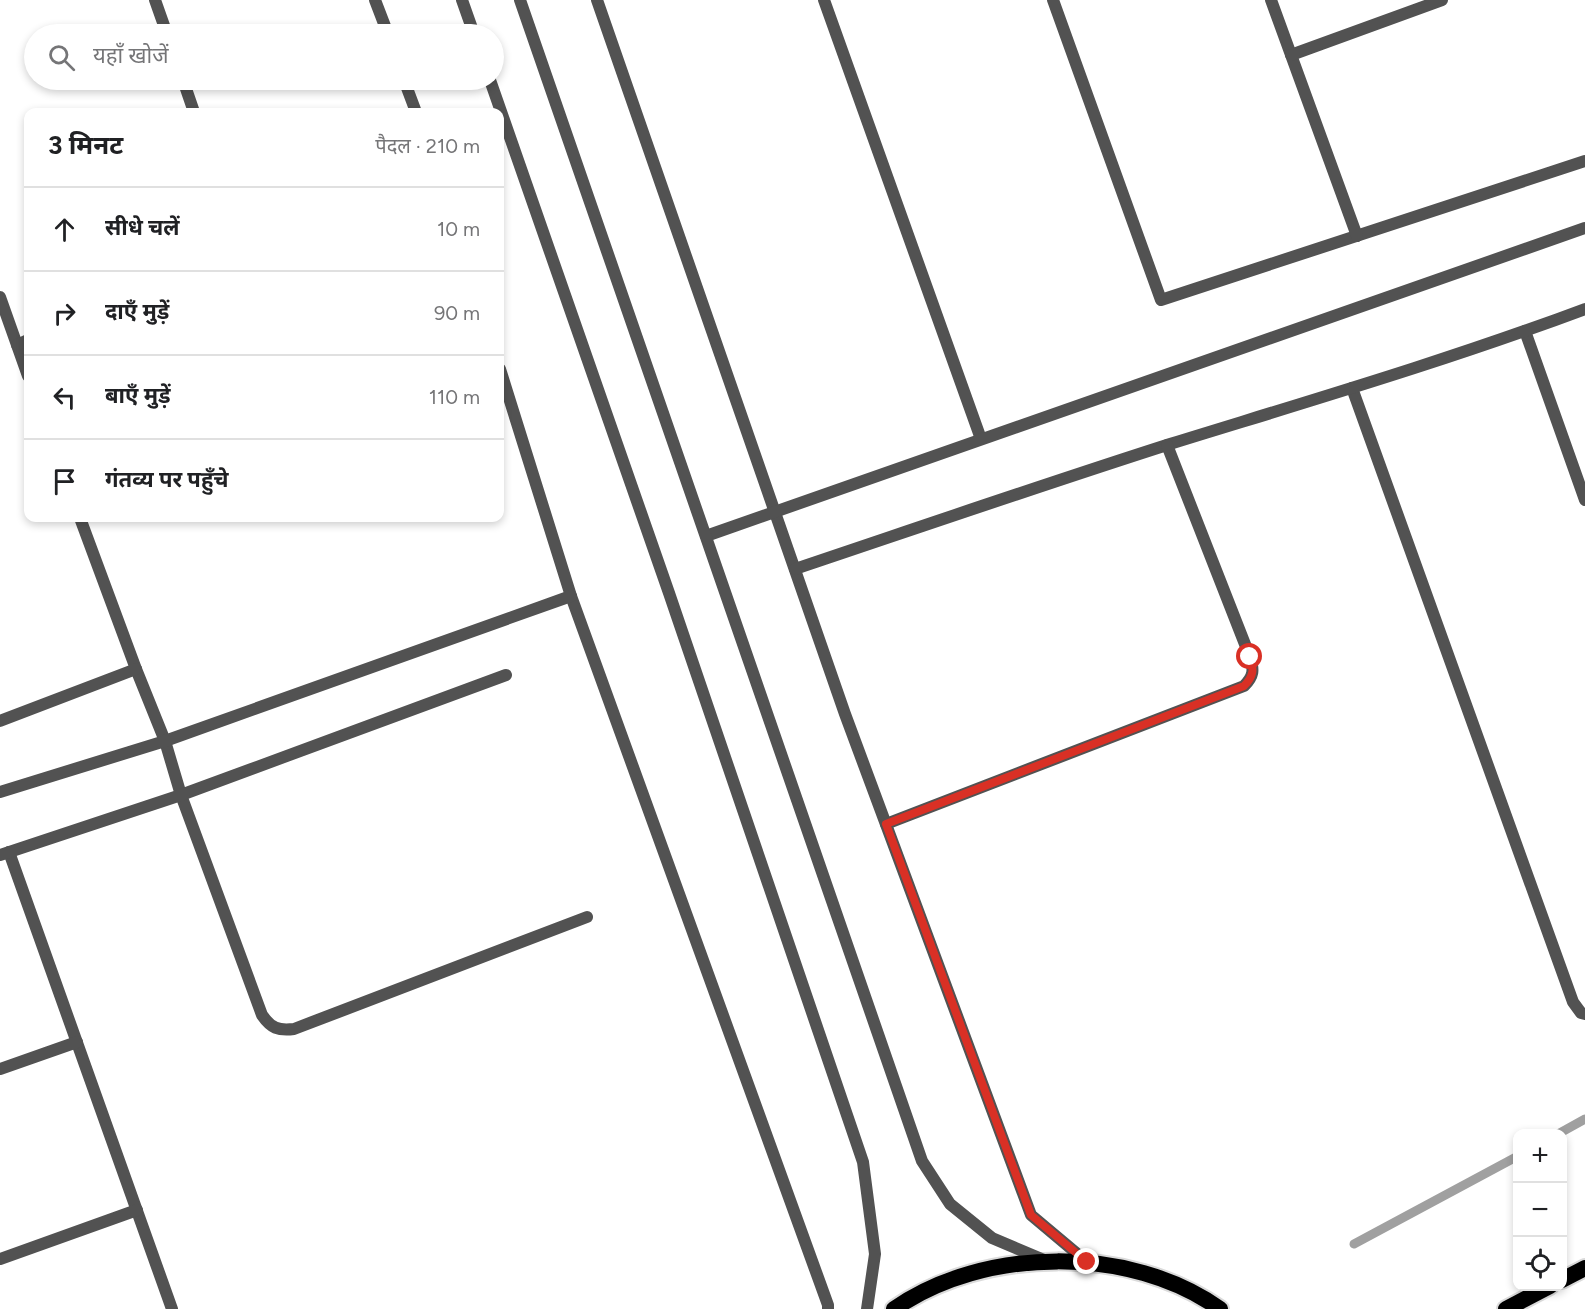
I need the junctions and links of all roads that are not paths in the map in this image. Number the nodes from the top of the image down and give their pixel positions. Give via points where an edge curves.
1 (155, 0) edge
2 (375, 0) edge
3 (462, 0) edge
4 (520, 0) edge
5 (597, 0) edge
6 (824, 0) edge
7 (1053, 0) edge
8 (1271, 0) edge
9 (1442, 0) edge
10 (163, 24) edge
11 (384, 24) edge
12 (470, 24) edge
13 (1292, 55) junction
14 (186, 90) edge
15 (408, 90) edge
16 (493, 90) edge
17 (193, 108) edge
18 (414, 108) edge
19 (500, 108) edge
20 (504, 120) edge
21 (1585, 161) edge
22 (1585, 228) edge
23 (1357, 236) junction
24 (0, 297) edge
25 (1585, 309) edge
26 (1525, 331) junction
27 (23, 343) edge
28 (504, 382) edge
29 (1352, 388) junction
30 (981, 439) junction
31 (1167, 445) junction
32 (1585, 500) edge
33 (775, 512) junction
34 (81, 522) edge
35 (706, 536) junction
36 (795, 569) junction
37 (571, 596) junction
38 (135, 669) junction
39 (506, 675) dead end
40 (0, 722) edge
41 (165, 741) junction
42 (0, 792) edge
43 (181, 795) junction
44 (886, 824) junction
45 (5, 853) edge
46 (587, 916) dead end
47 (1585, 1014) edge
48 (77, 1042) junction
49 (0, 1069) edge
50 (136, 1210) junction
51 (0, 1259) edge
52 (1044, 1260) junction
53 (1087, 1262) junction
54 (1585, 1268) edge
55 (1567, 1278) edge
56 (1542, 1291) edge
57 (172, 1309) edge
58 (828, 1309) edge
59 (867, 1309) edge
60 (894, 1309) edge
61 (1220, 1309) edge
62 (1506, 1309) edge

1 - 10 street
2 - 11 street
3 - 12 street
4 - 35 street
5 - 33 street
6 - 30 street
7 - 23 street via 1161,300
8 - 13 street
9 - 13 street
13 - 23 street
14 - 17 street
15 - 18 street
16 - 19 street
20 - 59 street via 863,1162 875,1254
21 - 23 street
22 - 30 street
24 - 27 street
25 - 26 street
26 - 29 street
26 - 32 street
28 - 37 street
29 - 31 street
29 - 47 street via 1572,1002
30 - 33 street
31 - 36 street
31 - 44 street via 1254,667 1253,676 1244,686
33 - 35 street
33 - 36 street
34 - 38 street
35 - 52 street via 922,1161 950,1204 992,1238
36 - 44 street
37 - 41 street
37 - 58 street
38 - 40 street
38 - 41 street
39 - 43 street
41 - 42 street
41 - 43 street
43 - 45 street
43 - 46 street via 262,1015 280,1030 294,1029
44 - 53 street via 1031,1215
45 - 48 street
48 - 49 street
48 - 50 street
50 - 51 street
50 - 57 street
52 - 53 highway
52 - 60 highway via 980,1270 916,1294
53 - 61 highway via 1152,1275
54 - 55 highway
56 - 62 highway

